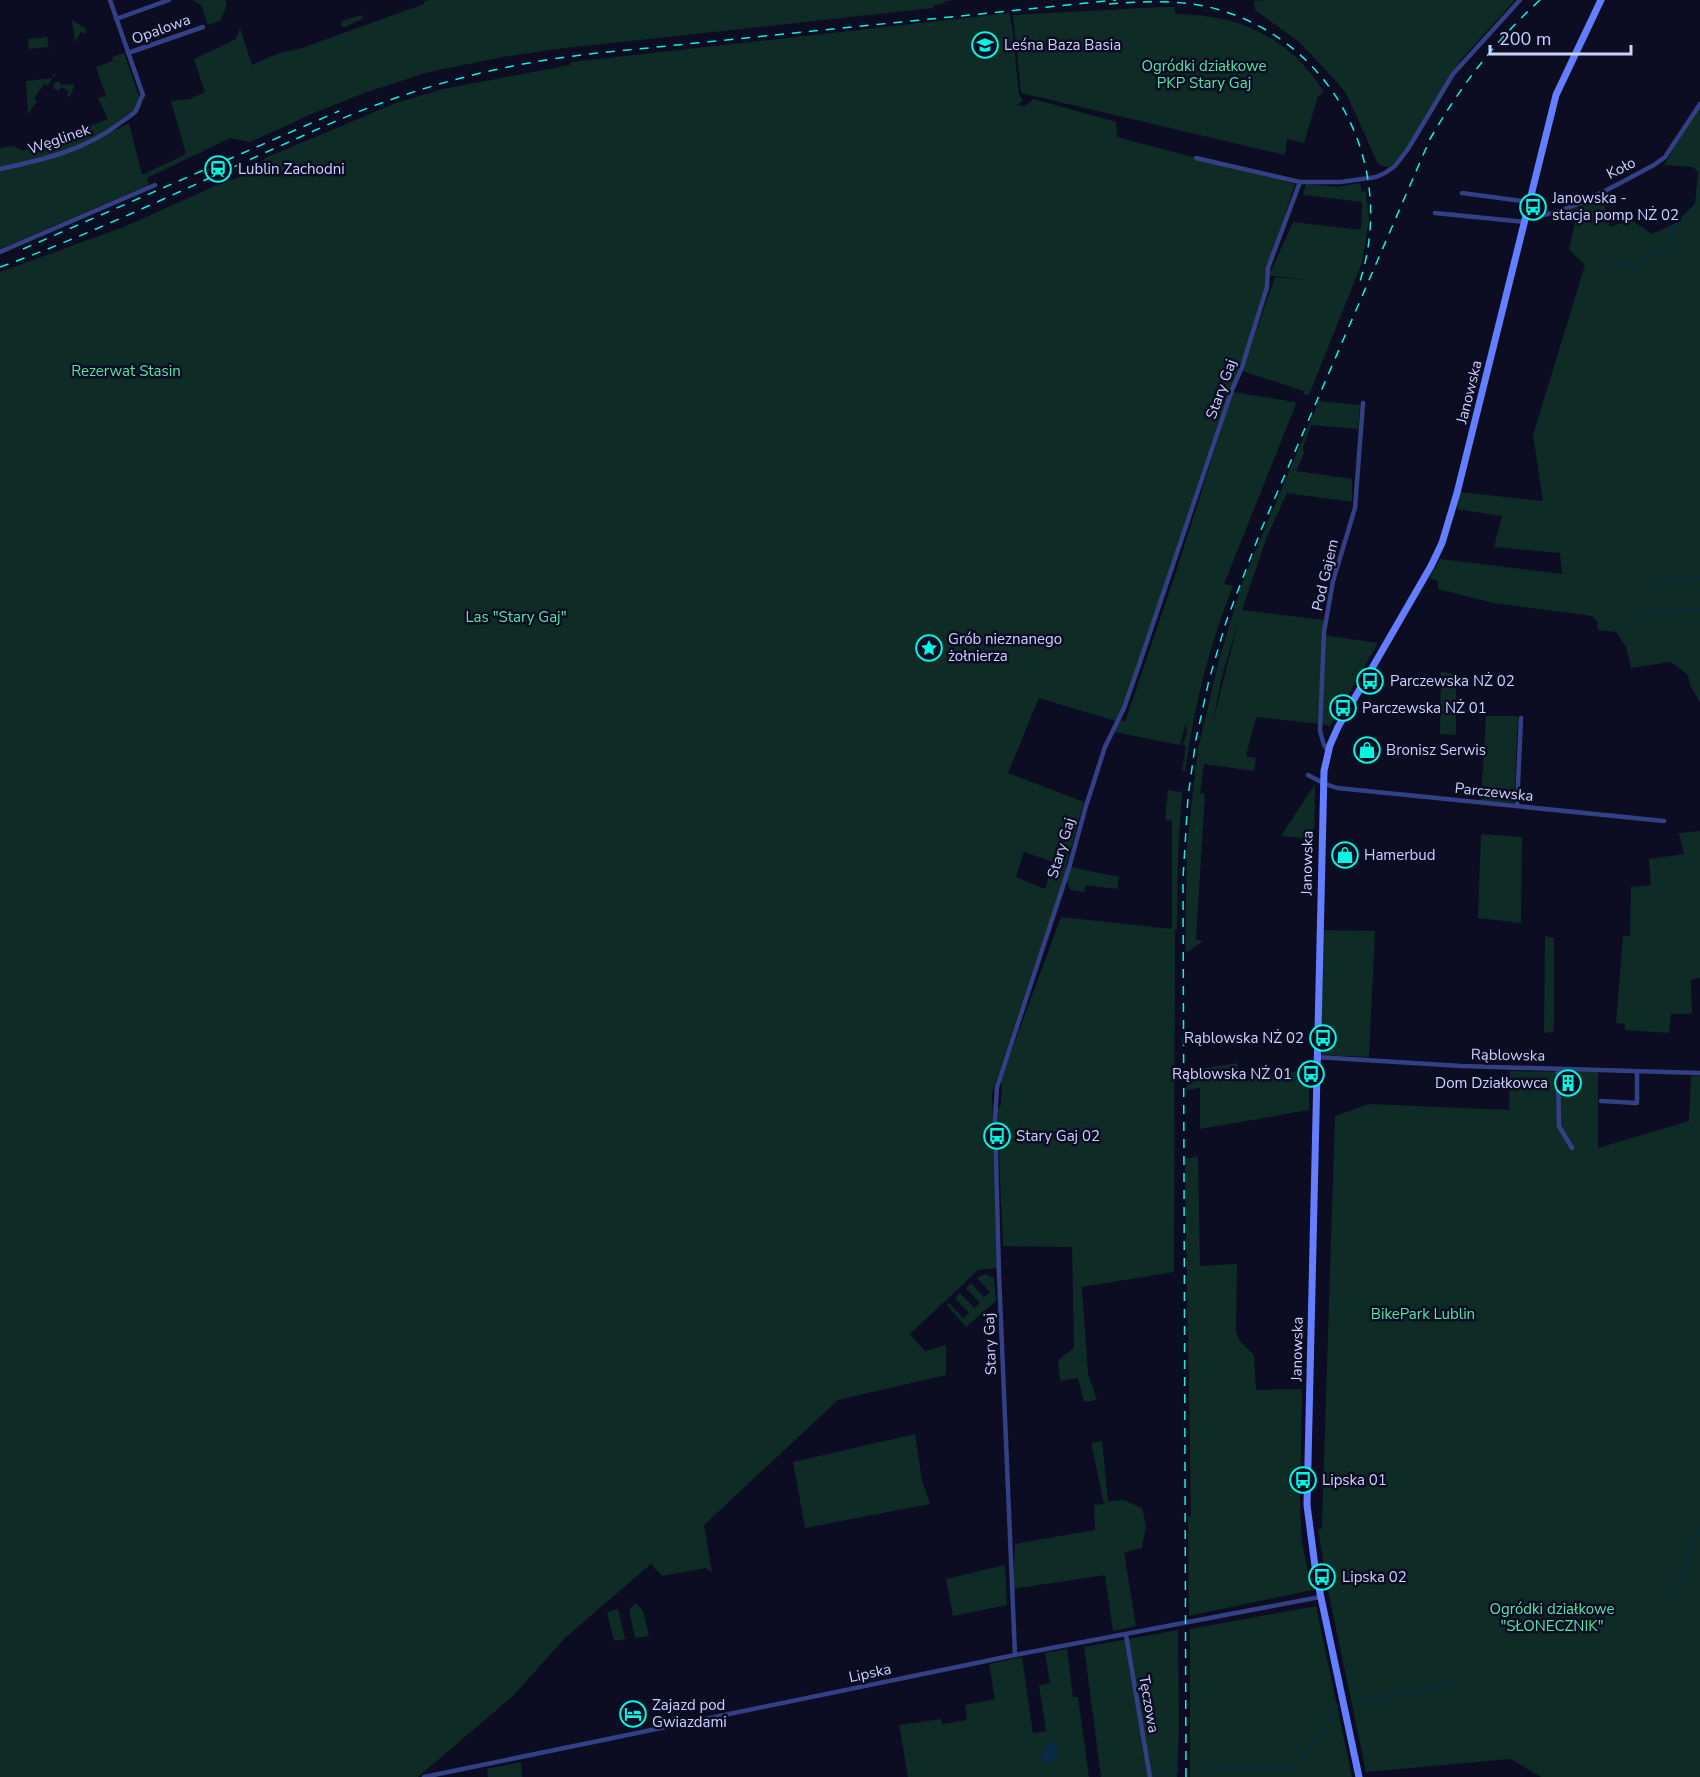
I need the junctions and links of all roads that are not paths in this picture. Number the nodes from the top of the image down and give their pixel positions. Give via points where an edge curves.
1 (110, 0) edge
2 (170, 0) edge
3 (1520, 0) edge
4 (1600, 0) edge
5 (116, 19) junction
6 (203, 27) dead end
7 (128, 53) junction
8 (1700, 104) edge
9 (1196, 158) dead end
10 (0, 169) edge
11 (1300, 182) junction
12 (155, 185) dead end
13 (1462, 193) dead end
14 (1530, 201) junction
15 (1435, 213) dead end
16 (1526, 218) junction
17 (0, 252) edge
18 (1363, 404) dead end
19 (1521, 718) dead end
20 (1328, 751) junction
21 (1308, 775) dead end
22 (1323, 783) junction
23 (1517, 806) junction
24 (1664, 821) dead end
25 (1317, 1057) junction
26 (1558, 1069) junction
27 (1637, 1072) junction
28 (1700, 1073) edge
29 (1601, 1101) dead end
30 (1572, 1148) dead end
31 (1320, 1597) junction
32 (1126, 1635) junction
33 (1015, 1655) junction
34 (1149, 1776) edge
35 (424, 1777) edge
36 (1359, 1777) edge

1 - 5 street
2 - 5 street
3 - 11 street via 1453,74 1391,170 1376,177 1341,182
4 - 14 street, Janowska via 1557,91
5 - 7 street
6 - 7 street, Opalowa
7 - 10 street, Węglinek via 143,95 134,113 90,143
8 - 16 street, Koło via 1665,157 1654,165 1565,209
9 - 11 street
11 - 33 street, Stary Gaj via 1269,268 1267,287 1242,367 1139,666 1105,747 997,1087 998,1262
12 - 17 street
13 - 14 street
14 - 16 street, Janowska
15 - 16 street, Koło
16 - 20 street, Janowska via 1442,543 1338,726
18 - 20 street, Pod Gajem via 1354,508 1333,581 1324,632 1320,731
19 - 23 street
20 - 22 street, Janowska
21 - 22 street, Parczewska
22 - 23 street, Parczewska via 1337,788
22 - 25 street, Janowska
23 - 24 street, Parczewska
25 - 26 street, Rąblowska
25 - 31 street, Janowska via 1307,1505
26 - 27 street, Rąblowska
26 - 30 street via 1559,1125
27 - 28 street, Rąblowska
27 - 29 street via 1637,1103
31 - 32 street, Lipska
31 - 36 street, Janowska
32 - 33 street, Lipska
32 - 34 street, Tęczowa
33 - 35 street, Lipska

